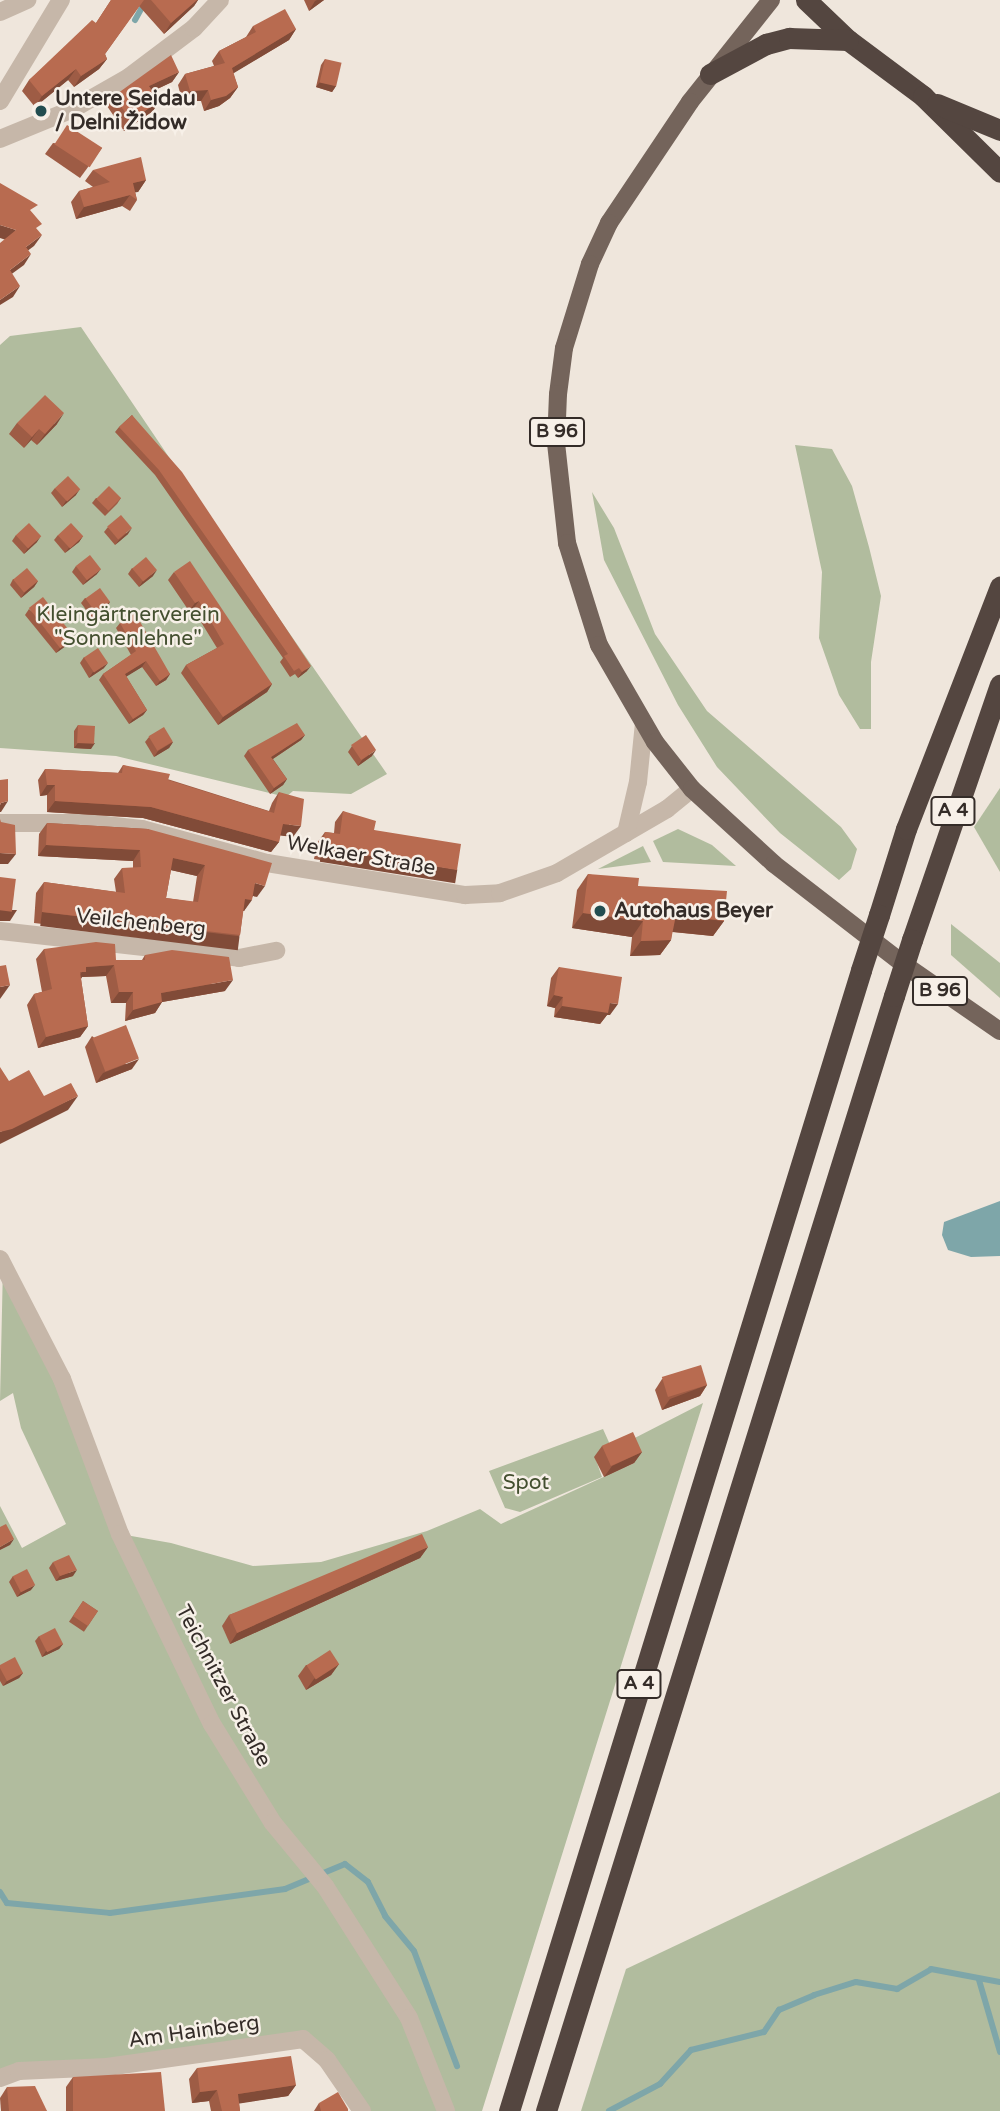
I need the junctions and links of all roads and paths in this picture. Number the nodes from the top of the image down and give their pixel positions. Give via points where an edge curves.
1 (27, 0) edge
2 (61, 0) edge
3 (220, 0) edge
4 (771, 0) edge
5 (806, 0) edge
6 (0, 12) edge
7 (848, 40) junction
8 (710, 74) junction
9 (923, 96) junction
10 (0, 101) edge
11 (1000, 130) edge
12 (0, 139) edge
13 (1000, 172) edge
14 (1000, 587) edge
15 (1000, 685) edge
16 (644, 723) junction
17 (692, 789) junction
18 (0, 823) edge
19 (626, 833) junction
20 (0, 931) edge
21 (276, 951) dead end
22 (1000, 1031) edge
23 (0, 1259) edge
24 (0, 2078) edge
25 (362, 2111) edge
26 (446, 2111) edge
27 (509, 2111) edge
28 (546, 2111) edge

1 - 6 street
2 - 10 street
3 - 12 street via 194,28 129,78 74,109
4 - 8 main road, B 96
5 - 7 highway
7 - 8 highway via 789,38 766,44
7 - 9 highway
8 - 16 main road, B 96 via 610,223 590,264 564,348 558,394 560,489 576,580 598,645
9 - 11 highway
9 - 13 highway
14 - 27 highway, A 4, bridge via 905,829
15 - 28 highway, A 4, bridge via 794,1307
16 - 17 main road, B 96
16 - 19 street via 638,782
17 - 19 street, Welkaer Straße
17 - 22 main road, B 96 via 774,864 906,966
18 - 19 street, Welkaer Straße via 87,823 142,829 267,863 465,895 500,893 557,873
20 - 21 street, Veilchenberg via 239,958
23 - 26 street, Teichnitzer Straße via 62,1379 120,1534 212,1724 273,1823 335,1901 409,2018
24 - 25 street, Am Hainberg via 19,2071 107,2067 303,2039 327,2060

